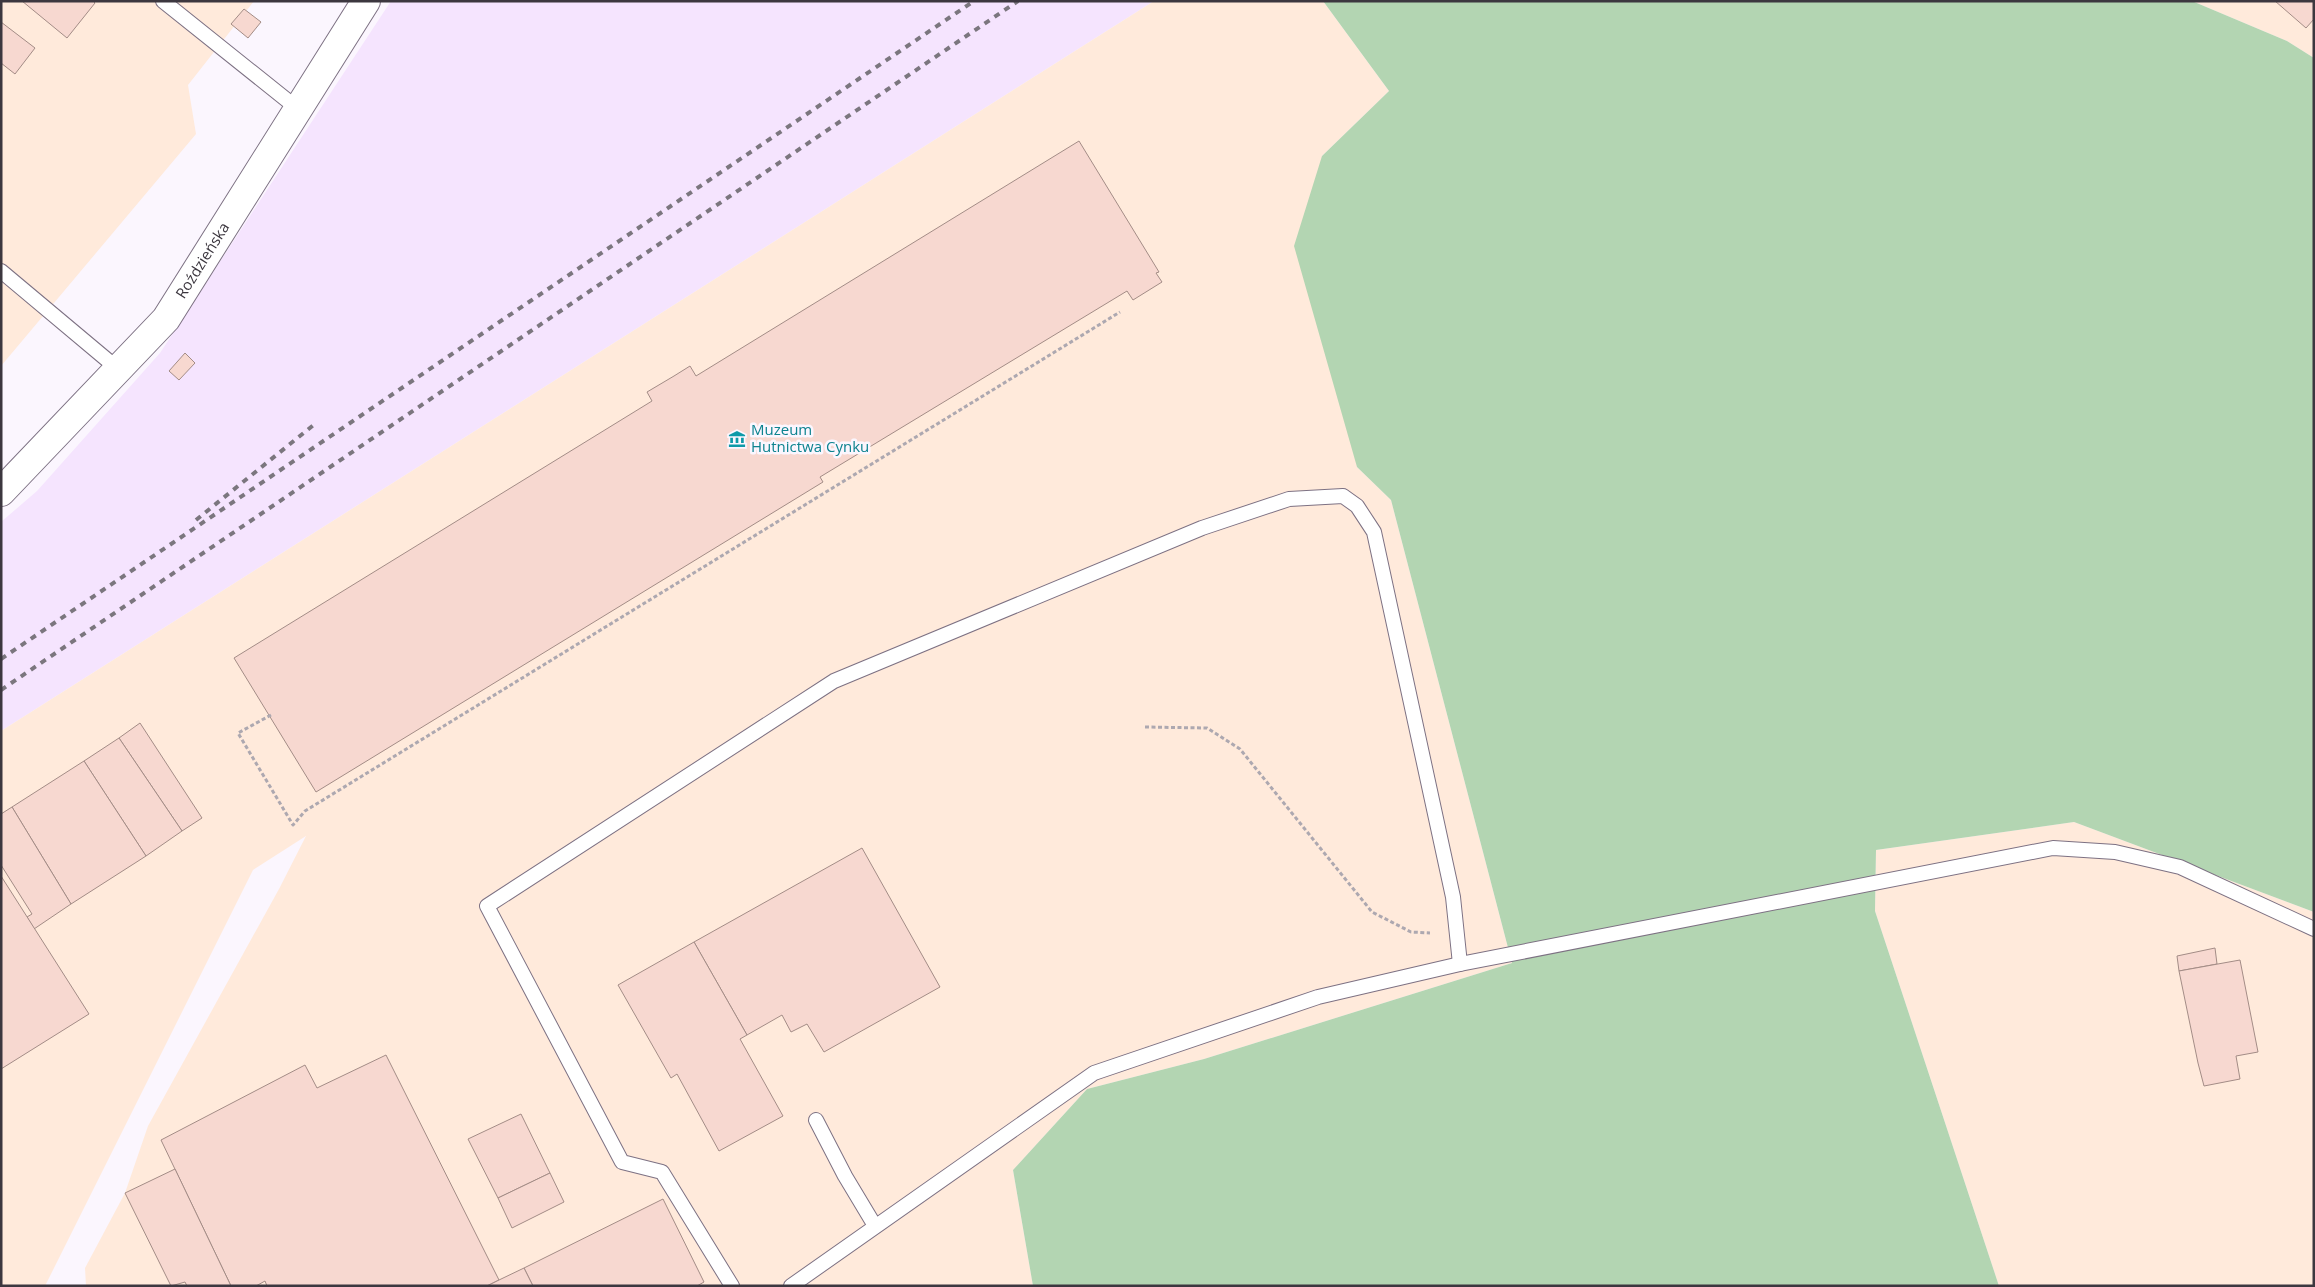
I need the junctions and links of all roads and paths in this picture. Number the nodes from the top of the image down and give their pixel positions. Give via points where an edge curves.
1 (163, 1) edge
2 (366, 1) edge
3 (298, 109) junction
4 (1, 271) edge
5 (1120, 312) dead end
6 (118, 369) junction
7 (1, 492) edge
8 (271, 715) dead end
9 (1145, 727) dead end
10 (2314, 929) edge
11 (1458, 935) junction
12 (1460, 964) junction
13 (816, 1120) dead end
14 (875, 1226) junction
15 (732, 1286) edge
16 (791, 1286) edge

1 - 3 lane
2 - 3 street, Roździeńska
3 - 6 street, Roździeńska via 166,319
4 - 6 lane
5 - 8 path via 305,811 293,825 238,733
6 - 7 street, Roździeńska
9 - 11 path via 1207,728 1240,749 1372,912 1411,932
10 - 12 lane via 2180,866 2115,852 2053,848
11 - 12 lane
11 - 15 lane via 1453,897 1374,532 1357,506 1342,496 1289,499 1202,528 834,681 487,906 622,1162 662,1172
12 - 14 lane via 1318,997 1094,1073
13 - 14 lane
14 - 16 lane

